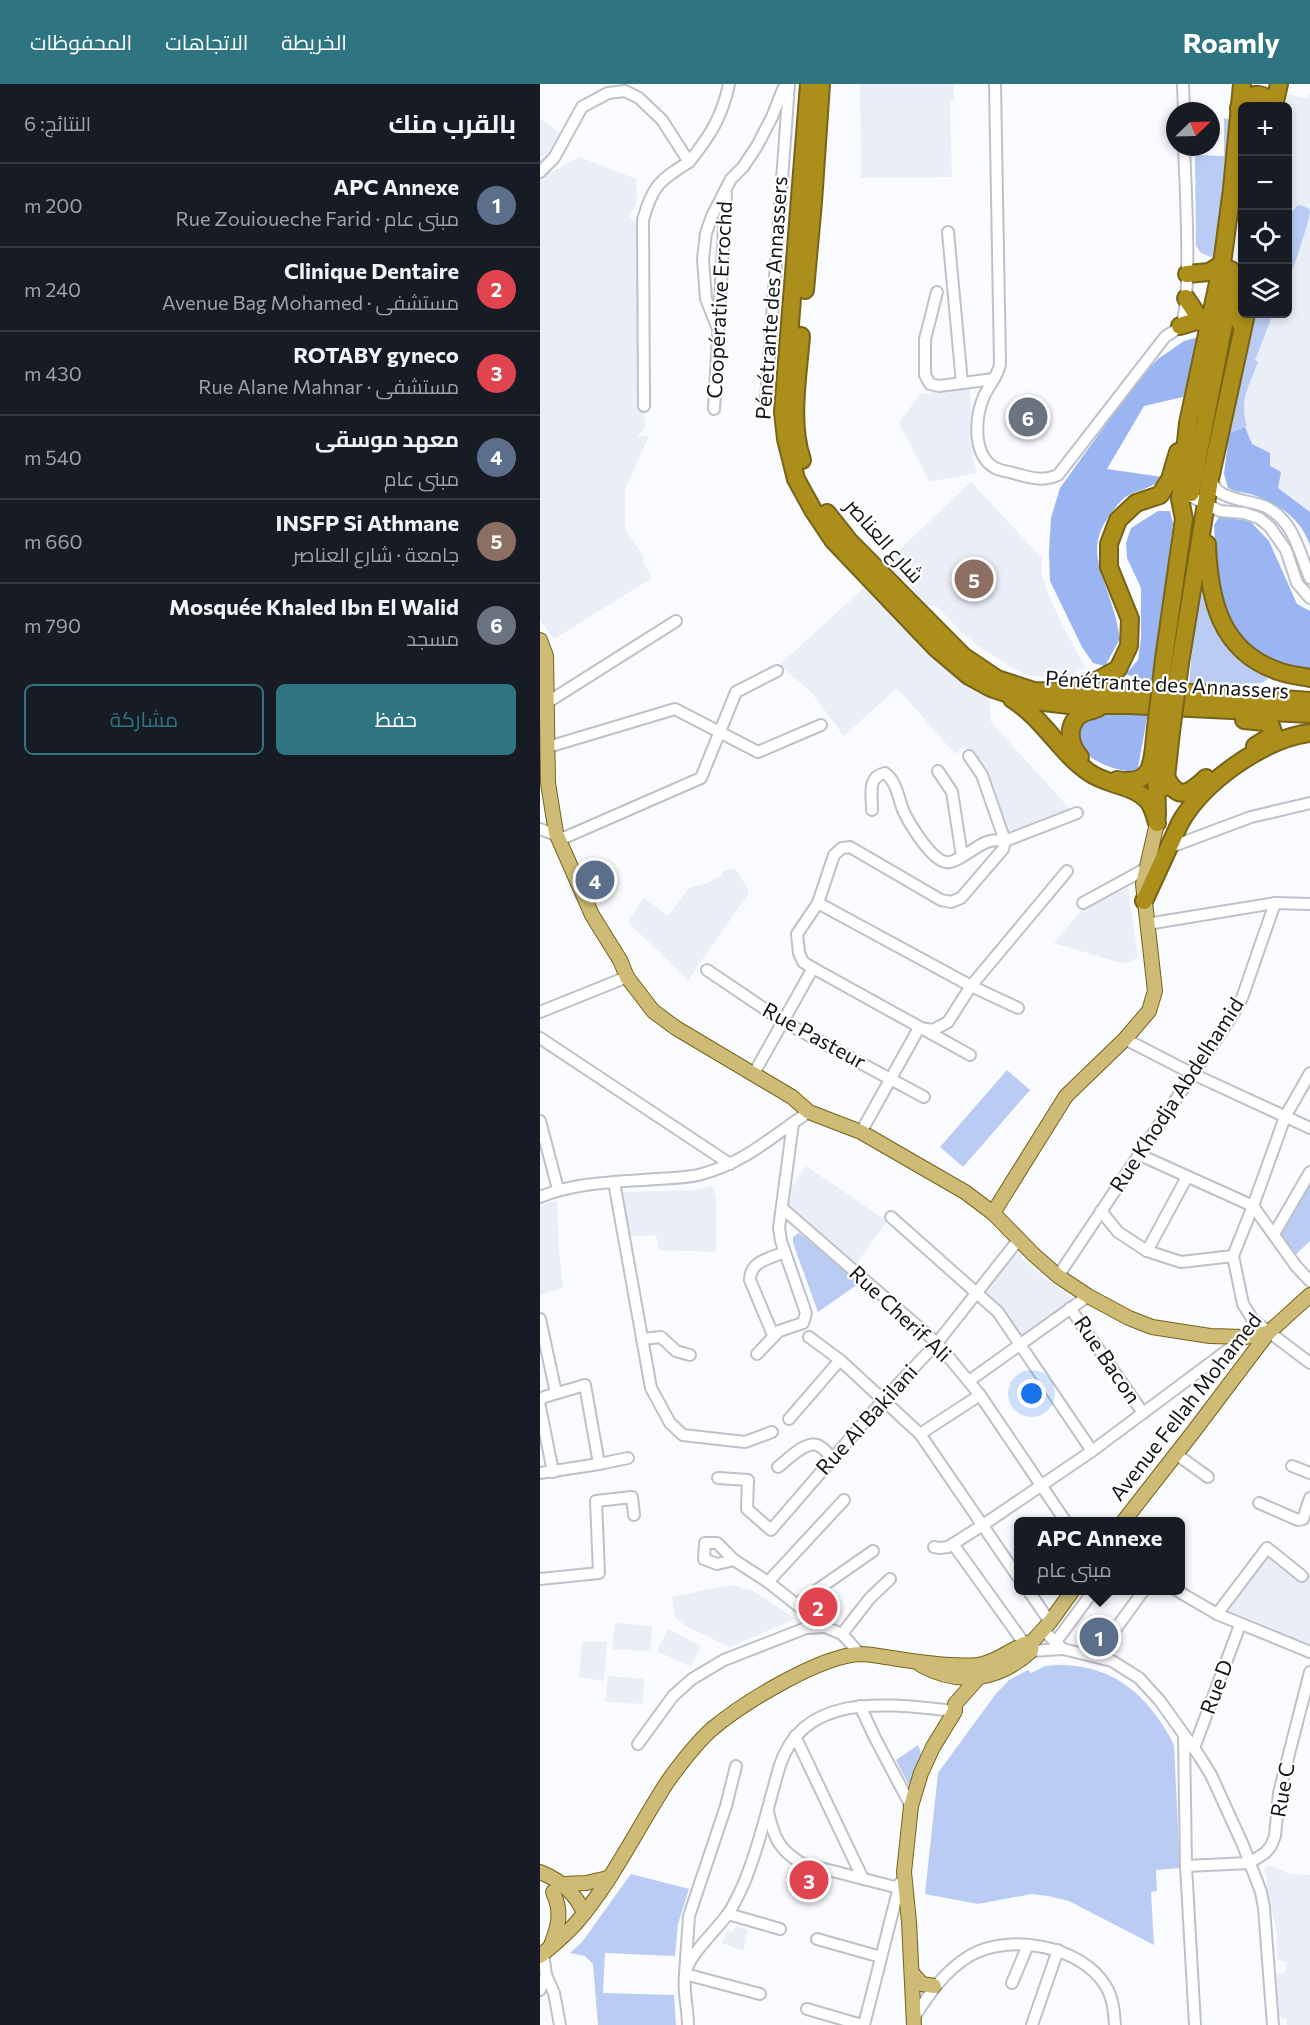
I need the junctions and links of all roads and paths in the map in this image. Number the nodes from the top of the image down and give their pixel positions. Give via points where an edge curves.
1 (623, 84) edge
2 (729, 84) edge
3 (789, 84) edge
4 (809, 84) edge
5 (821, 84) edge
6 (827, 84) edge
7 (995, 84) edge
8 (1183, 84) edge
9 (1242, 84) edge
10 (605, 88) edge
11 (1278, 94) edge
12 (1184, 102) edge
13 (1240, 102) edge
14 (1244, 102) edge
15 (1238, 120) edge
16 (1184, 156) edge
17 (689, 162) junction
18 (540, 172) edge
19 (726, 191) junction
20 (813, 202) junction
21 (1238, 209) edge
22 (948, 232) dead end
23 (1222, 264) junction
24 (1187, 274) junction
25 (937, 292) dead end
26 (1186, 298) junction
27 (1240, 318) edge
28 (1245, 318) edge
29 (1211, 323) junction
30 (1180, 326) junction
31 (718, 329) junction
32 (1238, 351) junction
33 (994, 379) junction
34 (1212, 381) junction
35 (962, 383) junction
36 (766, 400) dead end
37 (644, 406) dead end
38 (714, 409) dead end
39 (1188, 423) junction
40 (1210, 478) junction
41 (1190, 496) junction
42 (1206, 504) junction
43 (1184, 519) junction
44 (1310, 578) edge
45 (1310, 598) edge
46 (676, 621) dead end
47 (541, 643) edge
48 (1172, 661) junction
49 (777, 671) dead end
50 (1310, 678) edge
51 (999, 691) junction
52 (1066, 693) junction
53 (1310, 700) edge
54 (548, 702) junction
55 (1107, 706) junction
56 (1184, 708) junction
57 (1310, 714) edge
58 (821, 725) dead end
59 (1164, 730) junction
60 (719, 732) junction
61 (1310, 734) edge
62 (549, 747) junction
63 (969, 756) dead end
64 (939, 771) dead end
65 (1167, 779) junction
66 (1310, 803) edge
67 (872, 810) dead end
68 (1077, 813) dead end
69 (1158, 823) junction
70 (540, 829) edge
71 (556, 833) junction
72 (1005, 841) junction
73 (1168, 848) junction
74 (962, 856) junction
75 (1147, 868) junction
76 (1067, 871) dead end
77 (818, 903) junction
78 (1083, 903) dead end
79 (1275, 903) junction
80 (1310, 904) edge
81 (1146, 912) junction
82 (813, 969) junction
83 (707, 970) dead end
84 (627, 977) junction
85 (971, 986) junction
86 (1018, 1008) dead end
87 (540, 1012) edge
88 (784, 1022) junction
89 (919, 1028) junction
90 (540, 1038) edge
91 (1125, 1039) junction
92 (970, 1055) dead end
93 (1310, 1073) edge
94 (1193, 1074) junction
95 (753, 1075) junction
96 (890, 1078) junction
97 (924, 1096) dead end
98 (809, 1112) junction
99 (1285, 1117) junction
100 (540, 1121) edge
101 (793, 1123) junction
102 (1310, 1128) edge
103 (861, 1132) junction
104 (1140, 1155) junction
105 (730, 1164) junction
106 (1310, 1172) edge
107 (1187, 1177) junction
108 (614, 1182) junction
109 (558, 1189) junction
110 (540, 1197) edge
111 (1253, 1206) junction
112 (782, 1208) junction
113 (1101, 1211) junction
114 (993, 1213) junction
115 (891, 1217) dead end
116 (1274, 1234) junction
117 (1019, 1239) junction
118 (1147, 1251) junction
119 (784, 1252) junction
120 (1233, 1256) junction
121 (1058, 1276) junction
122 (1310, 1281) edge
123 (978, 1293) junction
124 (1310, 1295) edge
125 (1088, 1296) junction
126 (1070, 1308) junction
127 (540, 1319) edge
128 (1268, 1333) junction
129 (774, 1335) junction
130 (809, 1336) dead end
131 (1245, 1336) junction
132 (642, 1339) junction
133 (1020, 1342) junction
134 (937, 1343) junction
135 (757, 1354) dead end
136 (690, 1355) dead end
137 (840, 1360) junction
138 (1310, 1363) edge
139 (969, 1381) junction
140 (556, 1393) junction
141 (980, 1395) junction
142 (884, 1399) junction
143 (540, 1401) edge
144 (540, 1407) edge
145 (1143, 1413) junction
146 (789, 1419) dead end
147 (772, 1432) dead end
148 (920, 1434) junction
149 (1092, 1450) junction
150 (1176, 1454) junction
151 (628, 1458) dead end
152 (833, 1458) junction
153 (599, 1464) junction
154 (1292, 1466) dead end
155 (778, 1467) dead end
156 (553, 1472) junction
157 (540, 1473) edge
158 (1310, 1473) edge
159 (1208, 1477) dead end
160 (718, 1478) dead end
161 (1040, 1486) junction
162 (1310, 1498) edge
163 (844, 1500) dead end
164 (1259, 1503) dead end
165 (634, 1515) dead end
166 (1063, 1517) edge
167 (1126, 1517) edge
168 (982, 1525) junction
169 (953, 1544) junction
170 (934, 1547) dead end
171 (873, 1551) dead end
172 (734, 1560) dead end
173 (1014, 1571) edge
174 (1302, 1576) dead end
175 (540, 1579) edge
176 (890, 1579) dead end
177 (768, 1582) junction
178 (1031, 1595) edge
179 (1069, 1595) edge
180 (1091, 1595) edge
181 (1140, 1595) edge
182 (1185, 1595) edge
183 (797, 1604) junction
184 (1217, 1614) junction
185 (1240, 1625) junction
186 (1047, 1626) junction
187 (825, 1627) junction
188 (842, 1634) junction
189 (1029, 1645) junction
190 (1059, 1646) junction
191 (1310, 1653) edge
192 (860, 1654) junction
193 (1096, 1656) junction
194 (913, 1661) junction
195 (985, 1670) junction
196 (1310, 1672) edge
197 (947, 1676) junction
198 (860, 1706) junction
199 (955, 1708) junction
200 (1184, 1734) junction
201 (795, 1736) junction
202 (638, 1743) dead end
203 (1194, 1748) junction
204 (736, 1766) dead end
205 (911, 1806) junction
206 (768, 1811) junction
207 (1249, 1863) junction
208 (1186, 1866) junction
209 (540, 1872) edge
210 (904, 1872) junction
211 (608, 1878) junction
212 (863, 1879) junction
213 (540, 1881) edge
214 (558, 1888) junction
215 (899, 1888) junction
216 (584, 1912) junction
217 (728, 1914) junction
218 (780, 1929) dead end
219 (817, 1939) dead end
220 (1028, 1945) junction
221 (1058, 1950) junction
222 (545, 1952) edge
223 (881, 1957) junction
224 (912, 1973) junction
225 (686, 1974) junction
226 (546, 1975) junction
227 (1012, 1983) dead end
228 (934, 1986) junction
229 (540, 1990) edge
230 (760, 1994) dead end
231 (807, 2009) dead end
232 (914, 2022) edge
233 (560, 2025) edge
234 (688, 2025) edge
235 (863, 2025) edge
236 (1032, 2025) edge
237 (1115, 2025) edge
238 (1195, 2025) edge
239 (1273, 2025) edge

1 - 10 street
2 - 17 street via 710,136
3 - 19 street via 783,89 757,146
3 - 36 street
4 - 51 highway, Pénétrante des Annassers via 783,412 796,479 833,540 897,608 969,676
5 - 20 highway, شارع العناصر
6 - 20 highway
7 - 33 street via 1000,363
8 - 12 street
9 - 13 highway
10 - 17 street via 639,98 662,120
10 - 18 street via 582,107 554,158
11 - 14 highway via 1267,98 1250,96
15 - 23 highway
16 - 24 street
17 - 37 street via 658,183 643,220
19 - 31 street, Coopérative Errochd
19 - 31 street via 706,233 703,259 706,299
20 - 52 highway, شارع العناصر via 796,414 799,451 810,484 849,541 963,656 997,679 1034,691
21 - 34 highway via 1226,314
22 - 35 street
23 - 24 highway via 1209,272
23 - 29 highway
24 - 26 street
25 - 35 street via 925,339 925,375 934,386
26 - 29 highway via 1198,316
26 - 30 street
27 - 32 highway
28 - 32 highway
29 - 30 highway via 1197,321
29 - 39 highway
30 - 33 street via 1165,337 1058,475 1050,479 996,469 982,454 978,417
31 - 38 street, Coopérative Errochd
32 - 40 highway
33 - 35 street
34 - 39 highway
34 - 41 highway
39 - 43 highway via 1180,499
39 - 52 highway via 1170,479 1160,495 1136,503 1118,520 1109,544 1109,567 1130,619 1129,646 1118,669
40 - 42 highway
40 - 44 street via 1221,493 1268,508 1286,525 1300,548
41 - 42 street
41 - 43 highway
42 - 45 street via 1220,511 1259,518 1270,527 1286,550 1297,583
42 - 48 highway
42 - 50 highway via 1208,571 1214,605 1231,638 1252,659 1279,672
43 - 48 highway
46 - 54 street
47 - 54 main road via 546,656
48 - 59 highway, bridge
49 - 60 street via 736,692
51 - 55 highway, Pénétrante des Annassers via 1037,701
51 - 69 highway via 1033,714 1091,774 1150,802
52 - 53 highway, شارع العناصر via 1201,693
54 - 62 main road
55 - 56 highway, Pénétrante des Annassers
55 - 59 highway via 1082,714 1069,736 1074,750 1085,762 1118,780 1137,781 1146,775
56 - 57 highway, Pénétrante des Annassers
56 - 65 highway via 1265,722 1273,732 1190,791 1179,794
58 - 60 street via 758,752
59 - 65 highway
59 - 69 highway
60 - 62 street via 675,709
60 - 71 street via 701,778 566,837
61 - 73 highway via 1281,741 1225,772 1187,811
62 - 71 main road
63 - 72 street via 982,775
64 - 74 street via 952,792
65 - 69 highway
66 - 73 street via 1251,817
67 - 74 street via 873,779 885,773 892,778 910,823 931,852 948,863
68 - 72 street
69 - 75 main road
70 - 71 street
71 - 84 main road via 592,915
72 - 74 street via 986,842
72 - 77 street via 1003,849 961,898 951,902 941,900 850,847 842,848 834,855
73 - 81 highway
75 - 78 street
75 - 81 main road via 1143,884
76 - 85 street
77 - 82 street via 797,934 803,962
77 - 85 street
79 - 80 street
79 - 81 street
79 - 94 street, Rue Khodja Abdelhamid via 1242,998
81 - 91 main road via 1155,991 1149,1011
82 - 88 street
82 - 89 street
83 - 88 street, Rue Pasteur
84 - 87 street
84 - 95 main road via 653,1011
85 - 86 street
85 - 89 street via 948,1022 933,1030
88 - 95 street
88 - 96 street, Rue Pasteur
89 - 92 street
89 - 96 street
90 - 105 street
91 - 94 street
91 - 114 main road via 1066,1096
93 - 99 street
94 - 99 street
94 - 104 street, Rue Khodja Abdelhamid
95 - 98 main road via 792,1097
96 - 97 street, Rue Pasteur
96 - 103 street
98 - 101 street
98 - 103 main road
99 - 102 street
99 - 111 street
100 - 109 street
101 - 105 street via 750,1155
101 - 112 street
103 - 114 main road via 965,1192
104 - 107 street
104 - 113 street, Rue Khodja Abdelhamid
105 - 108 street via 689,1177
106 - 116 street
107 - 111 street
107 - 118 street
108 - 109 street
108 - 132 street
109 - 110 street
111 - 116 street
111 - 120 street
112 - 119 street via 779,1228
112 - 134 street, Rue Cherif Ali
113 - 118 street via 1118,1232
113 - 121 street, Rue Khodja Abdelhamid
114 - 117 main road
115 - 123 street
116 - 122 street
117 - 121 main road
117 - 123 street, Rue Al Bakilani
118 - 120 street via 1181,1262
119 - 129 street via 806,1313 803,1323
119 - 129 street via 756,1264 750,1274
120 - 128 street via 1243,1304
121 - 125 main road
123 - 133 street
123 - 134 street, Rue Al Bakilani
124 - 128 main road, Avenue Fellah Mohamed
125 - 126 street
125 - 131 main road via 1152,1327 1210,1336
126 - 133 street
126 - 145 street, Rue Bacon
127 - 140 street
128 - 131 main road
128 - 138 street
128 - 150 main road, Avenue Fellah Mohamed
129 - 135 street
130 - 137 street
131 - 145 street
132 - 136 street via 661,1337 676,1351
132 - 147 street via 651,1388 670,1423 683,1435 744,1442
133 - 139 street
133 - 149 street
134 - 139 street, Rue Cherif Ali
134 - 142 street, Rue Al Bakilani
137 - 142 street
137 - 146 street
139 - 141 street, Rue Cherif Ali
140 - 143 street
140 - 153 street via 585,1385
141 - 148 street
141 - 161 street, Rue Cherif Ali
142 - 148 street
142 - 152 street, Rue Al Bakilani
144 - 156 street
145 - 149 street
148 - 168 street
149 - 161 street
150 - 159 street
150 - 167 main road, Avenue Fellah Mohamed
151 - 153 street
152 - 155 street via 814,1444
152 - 160 street, Rue Al Bakilani via 771,1530 747,1509 748,1479
153 - 156 street
154 - 158 street
156 - 157 street
161 - 166 street, Rue Cherif Ali
161 - 168 street
162 - 164 street via 1303,1519 1298,1520
163 - 177 street
165 - 175 street via 632,1497 596,1501 599,1573
168 - 169 street
168 - 173 street
169 - 170 street
169 - 189 street
171 - 183 street
172 - 177 street
174 - 184 street via 1267,1548
176 - 188 street
177 - 183 street
178 - 186 street
179 - 186 main road
180 - 190 street
181 - 193 street
182 - 184 street
183 - 187 street
184 - 185 street
185 - 191 street
185 - 203 street, Rue D
186 - 189 main road
186 - 190 street
187 - 188 street
187 - 202 street via 806,1628 724,1660 692,1679 673,1696
188 - 192 street
189 - 190 street
189 - 195 main road
190 - 193 street
192 - 194 main road
192 - 211 main road via 818,1665 794,1677 711,1731 669,1780
193 - 200 street via 1139,1678
194 - 195 main road
194 - 197 main road
195 - 197 main road
195 - 199 main road via 987,1682 961,1711
196 - 207 street, Rue C via 1279,1793 1275,1836 1265,1853
197 - 199 main road
198 - 199 street
198 - 201 street via 819,1718
198 - 205 street
199 - 205 main road via 921,1773
200 - 203 street
200 - 208 street
201 - 206 street via 780,1765
201 - 212 street
203 - 207 street via 1211,1775
204 - 225 street via 689,1916
205 - 210 main road
206 - 212 street via 776,1838 788,1855 801,1863
206 - 217 street via 750,1869
207 - 208 street
207 - 239 street via 1264,1908
208 - 238 street
209 - 214 main road
210 - 215 street
210 - 224 main road
211 - 214 main road
211 - 216 main road
212 - 215 street
213 - 214 main road
214 - 216 main road via 572,1907
214 - 222 main road via 560,1916
215 - 223 street
216 - 222 main road
217 - 218 street
217 - 225 street via 690,1961
219 - 223 street
220 - 221 street
220 - 227 street
220 - 228 street via 986,1948 962,1960
221 - 236 street
221 - 237 street via 1087,1966 1105,1984
222 - 226 street
223 - 235 street
224 - 228 main road via 922,1984
224 - 232 main road
225 - 230 street
225 - 234 street
226 - 229 street
226 - 233 street
228 - 232 street
231 - 235 street

